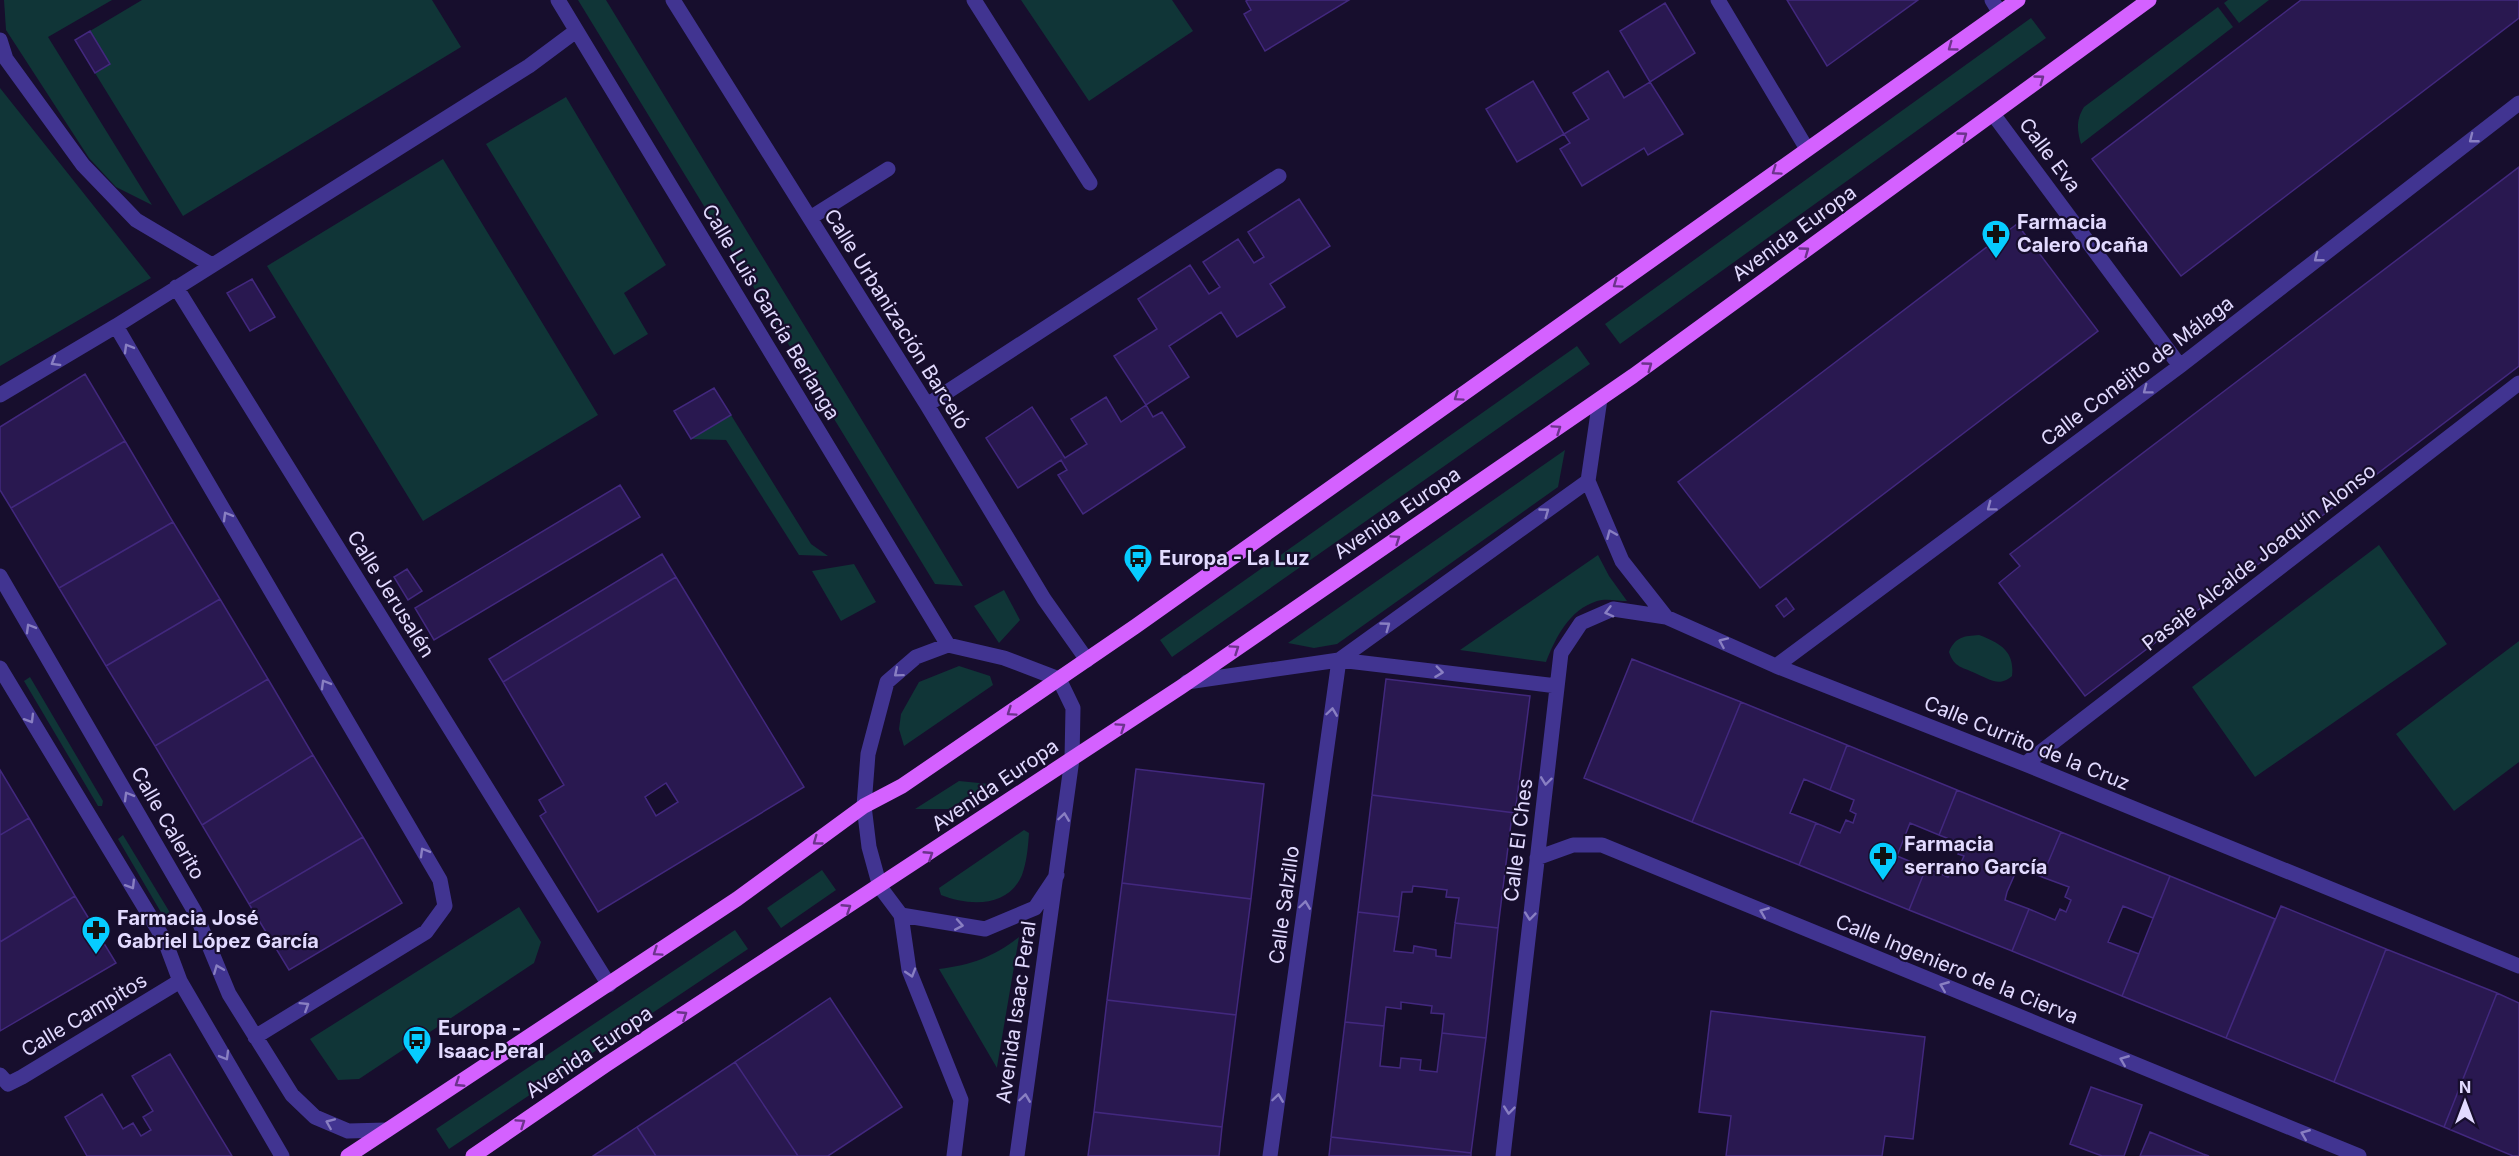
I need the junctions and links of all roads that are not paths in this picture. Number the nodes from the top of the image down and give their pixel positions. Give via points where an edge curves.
1 (558, 0) edge
2 (673, 0) edge
3 (974, 0) edge
4 (1718, 0) edge
5 (2018, 0) edge
6 (2149, 0) edge
7 (1996, 6) edge
8 (576, 31) junction
9 (0, 40) edge
10 (2519, 103) edge
11 (1993, 114) junction
12 (1807, 149) junction
13 (888, 169) dead end
14 (1279, 176) dead end
15 (1090, 183) dead end
16 (810, 218) junction
17 (212, 265) junction
18 (176, 287) junction
19 (116, 327) junction
20 (2180, 366) junction
21 (2519, 383) edge
22 (0, 395) edge
23 (1600, 399) junction
24 (927, 405) junction
25 (1588, 481) junction
26 (0, 576) edge
27 (1666, 617) junction
28 (948, 645) junction
29 (1087, 660) junction
30 (1339, 660) junction
31 (1776, 666) junction
32 (0, 669) edge
33 (1059, 679) junction
34 (1187, 682) junction
35 (1557, 686) junction
36 (1072, 759) junction
37 (2025, 764) junction
38 (864, 806) junction
39 (1537, 858) junction
40 (1057, 875) junction
41 (880, 887) junction
42 (902, 915) junction
43 (2519, 966) edge
44 (180, 981) junction
45 (609, 985) junction
46 (255, 1037) junction
47 (4, 1079) edge
48 (387, 1130) junction
49 (282, 1156) edge
50 (348, 1156) edge
51 (473, 1156) edge
52 (954, 1156) edge
53 (1017, 1156) edge
54 (1270, 1156) edge
55 (1503, 1156) edge
56 (2359, 1156) edge

1 - 8 street, Calle Luis García Berlanga
2 - 16 street, Calle Urbanización Barceló
3 - 15 street
4 - 12 street
5 - 7 main road
11 -> 6 main road, Avenida Europa
7 -> 12 main road
8 - 17 street via 530,66
8 - 28 street, Calle Luis García Berlanga
9 - 17 street via 6,59 83,165 136,220
10 -> 20 street, Calle Conejito de Málaga
11 - 20 street, Calle Eva
23 -> 11 main road, Avenida Europa
12 -> 29 main road
13 - 16 street
14 - 24 street
16 - 24 street, Calle Urbanización Barceló
17 - 18 street
18 - 19 street
18 - 45 street, Calle Jerusalén
19 -> 22 street
46 -> 19 street via 426,932 445,906 440,880
20 -> 31 street, Calle Conejito de Málaga
21 - 37 street, Pasaje Alcalde Joaquín Alonso
23 - 25 street
34 -> 23 main road, Avenida Europa
24 - 29 street, Calle Urbanización Barceló via 1044,599
27 -> 25 street, Calle Currito de la Cruz via 1622,561
30 -> 25 street
46 -> 26 street, Calle Calerito via 228,994 195,912
31 -> 27 street, Calle Currito de la Cruz
27 -> 35 street, Calle El Ches via 1613,609 1581,623 1561,652
28 - 33 street via 1004,658
28 -> 38 street via 916,657 887,682 868,754
29 - 33 main road
30 - 34 street
30 -> 35 street
54 -> 30 street, Calle Salzillo
31 - 37 street, Calle Currito de la Cruz
32 -> 44 street via 165,941
33 - 36 street, Avenida Isaac Peral via 1073,708
33 -> 38 main road via 902,786
36 -> 34 main road, Avenida Europa
35 -> 39 street, Calle El Ches
40 -> 36 street, Avenida Isaac Peral
41 -> 36 main road, Avenida Europa
37 - 43 street, Calle Currito de la Cruz
38 - 41 street via 869,847
38 -> 45 main road via 737,899
39 -> 55 street, Calle El Ches
56 -> 39 street, Calle Ingeniero de la Cierva via 1602,845 1573,845
42 -> 40 street via 985,929 1035,908
53 -> 40 street, Avenida Isaac Peral
41 - 42 street
51 -> 41 main road, Avenida Europa
42 -> 52 street via 909,970 960,1100
44 - 47 street, Calle Campitos
44 -> 49 street
45 -> 48 main road
48 -> 46 street, Calle Calerito via 348,1131 315,1117 292,1095
48 - 50 main road

